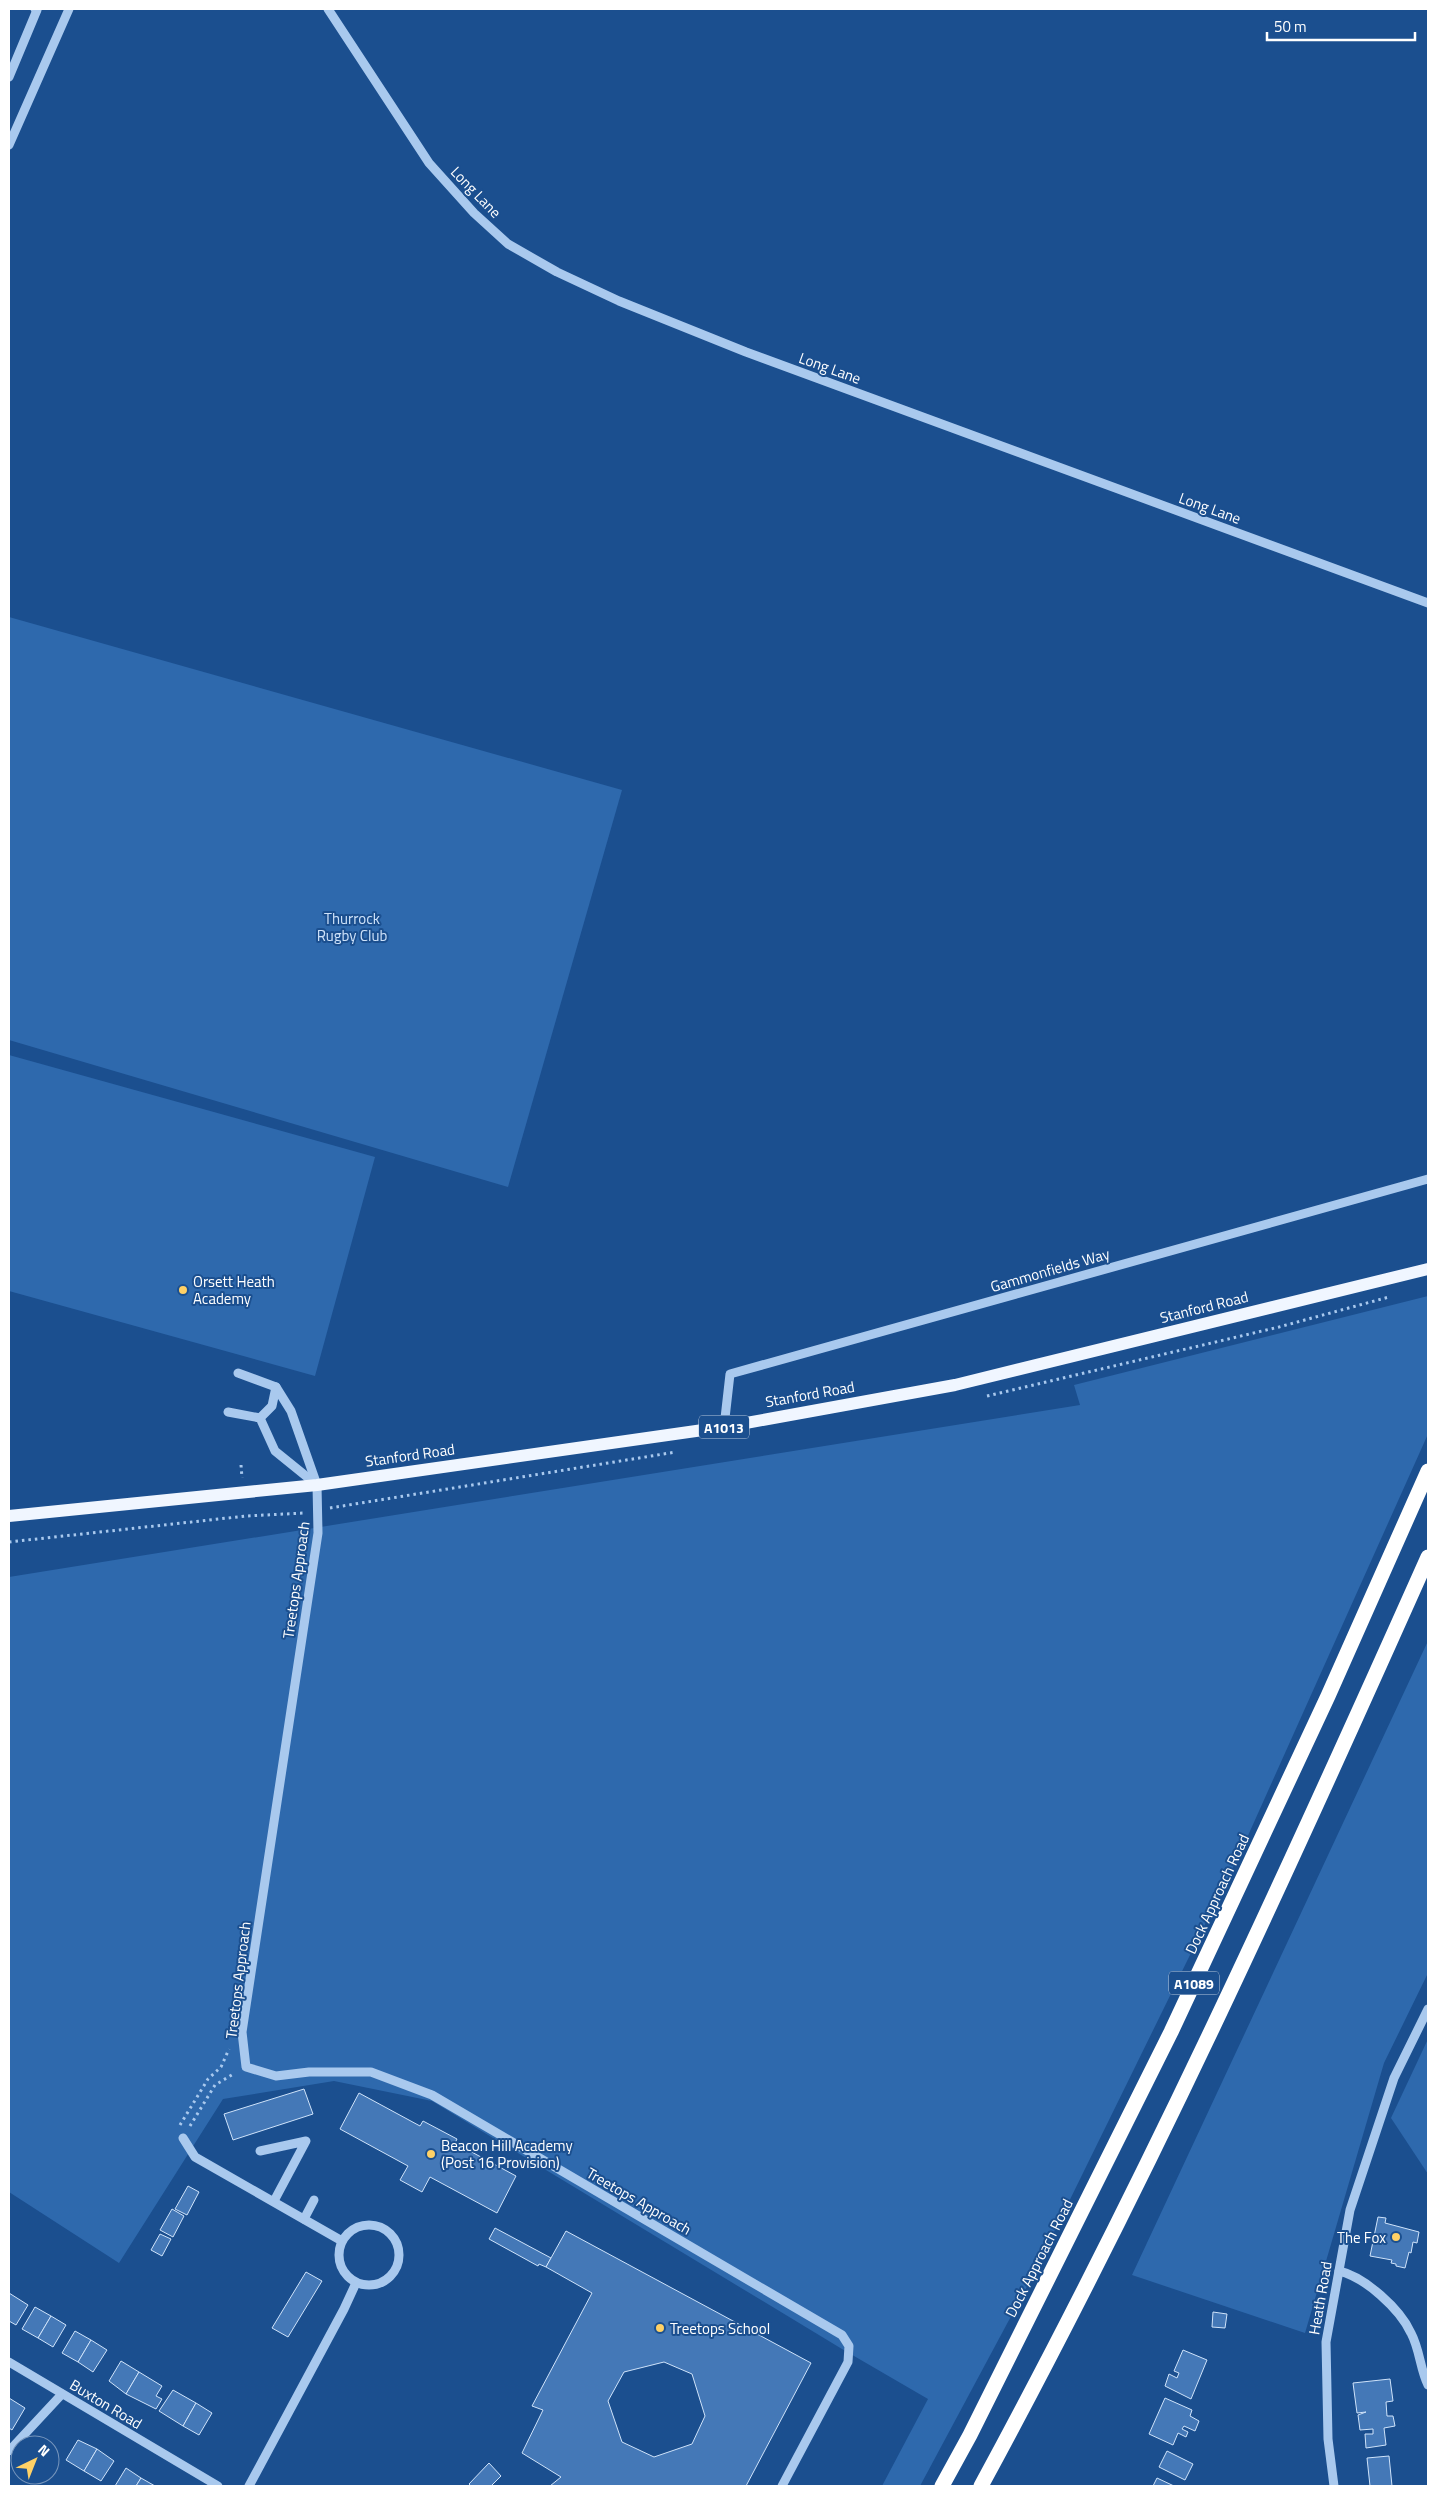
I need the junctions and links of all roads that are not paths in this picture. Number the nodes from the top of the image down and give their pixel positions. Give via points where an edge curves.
1 (36, 9) edge
2 (69, 9) edge
3 (328, 9) edge
4 (9, 78) edge
5 (9, 145) edge
6 (1428, 603) edge
7 (1428, 1179) edge
8 (1428, 1269) edge
9 (238, 1373) dead end
10 (276, 1386) junction
11 (228, 1412) dead end
12 (260, 1418) junction
13 (724, 1427) junction
14 (1428, 1470) edge
15 (317, 1485) junction
16 (9, 1516) edge
17 (1428, 1557) edge
18 (1428, 2009) edge
19 (183, 2138) road end
20 (260, 2151) dead end
21 (314, 2200) dead end
22 (274, 2201) junction
23 (304, 2219) junction
24 (342, 2241) junction
25 (1339, 2271) junction
26 (356, 2283) junction
27 (9, 2362) edge
28 (1428, 2385) edge
29 (62, 2394) junction
30 (9, 2450) edge
31 (215, 2486) edge
32 (249, 2486) edge
33 (782, 2486) edge
34 (942, 2486) edge
35 (981, 2486) edge
36 (1334, 2486) edge

1 - 4 street
2 - 5 street
3 - 6 street, Long Lane via 429,163 474,213 508,244 557,272 619,301 746,352
7 - 13 street, Gammonfields Way via 730,1374
8 - 13 main road, Stanford Road / A1013 via 955,1385
9 - 10 street
10 - 12 street via 272,1406
10 - 15 street, Treetops Approach via 291,1411
11 - 12 street
12 - 15 street via 274,1451
13 - 15 main road, Stanford Road / A1013
14 - 34 highway, Dock Approach Road / A1089 via 1328,1696 1171,2032
15 - 16 main road, Stanford Road / A1013
15 - 33 street, Treetops Approach via 318,1533 242,2032 246,2067 276,2076 309,2072 371,2072 432,2095 842,2336 848,2346 848,2362
17 - 35 highway, A1089 via 1201,2052
18 - 25 street, Heath Road via 1394,2078 1350,2210
19 - 22 street via 195,2157
20 - 22 street via 306,2141
21 - 23 street
22 - 23 street
23 - 24 street
24 - 26 street via 338,2250 342,2269
24 - 26 street via 356,2227 376,2226 385,2229 402,2244 397,2274 376,2285
25 - 28 street via 1361,2279 1401,2316 1411,2332
25 - 36 street, Heath Road via 1326,2342 1328,2439
26 - 32 street
27 - 29 street, Buxton Road
29 - 30 street
29 - 31 street, Buxton Road

